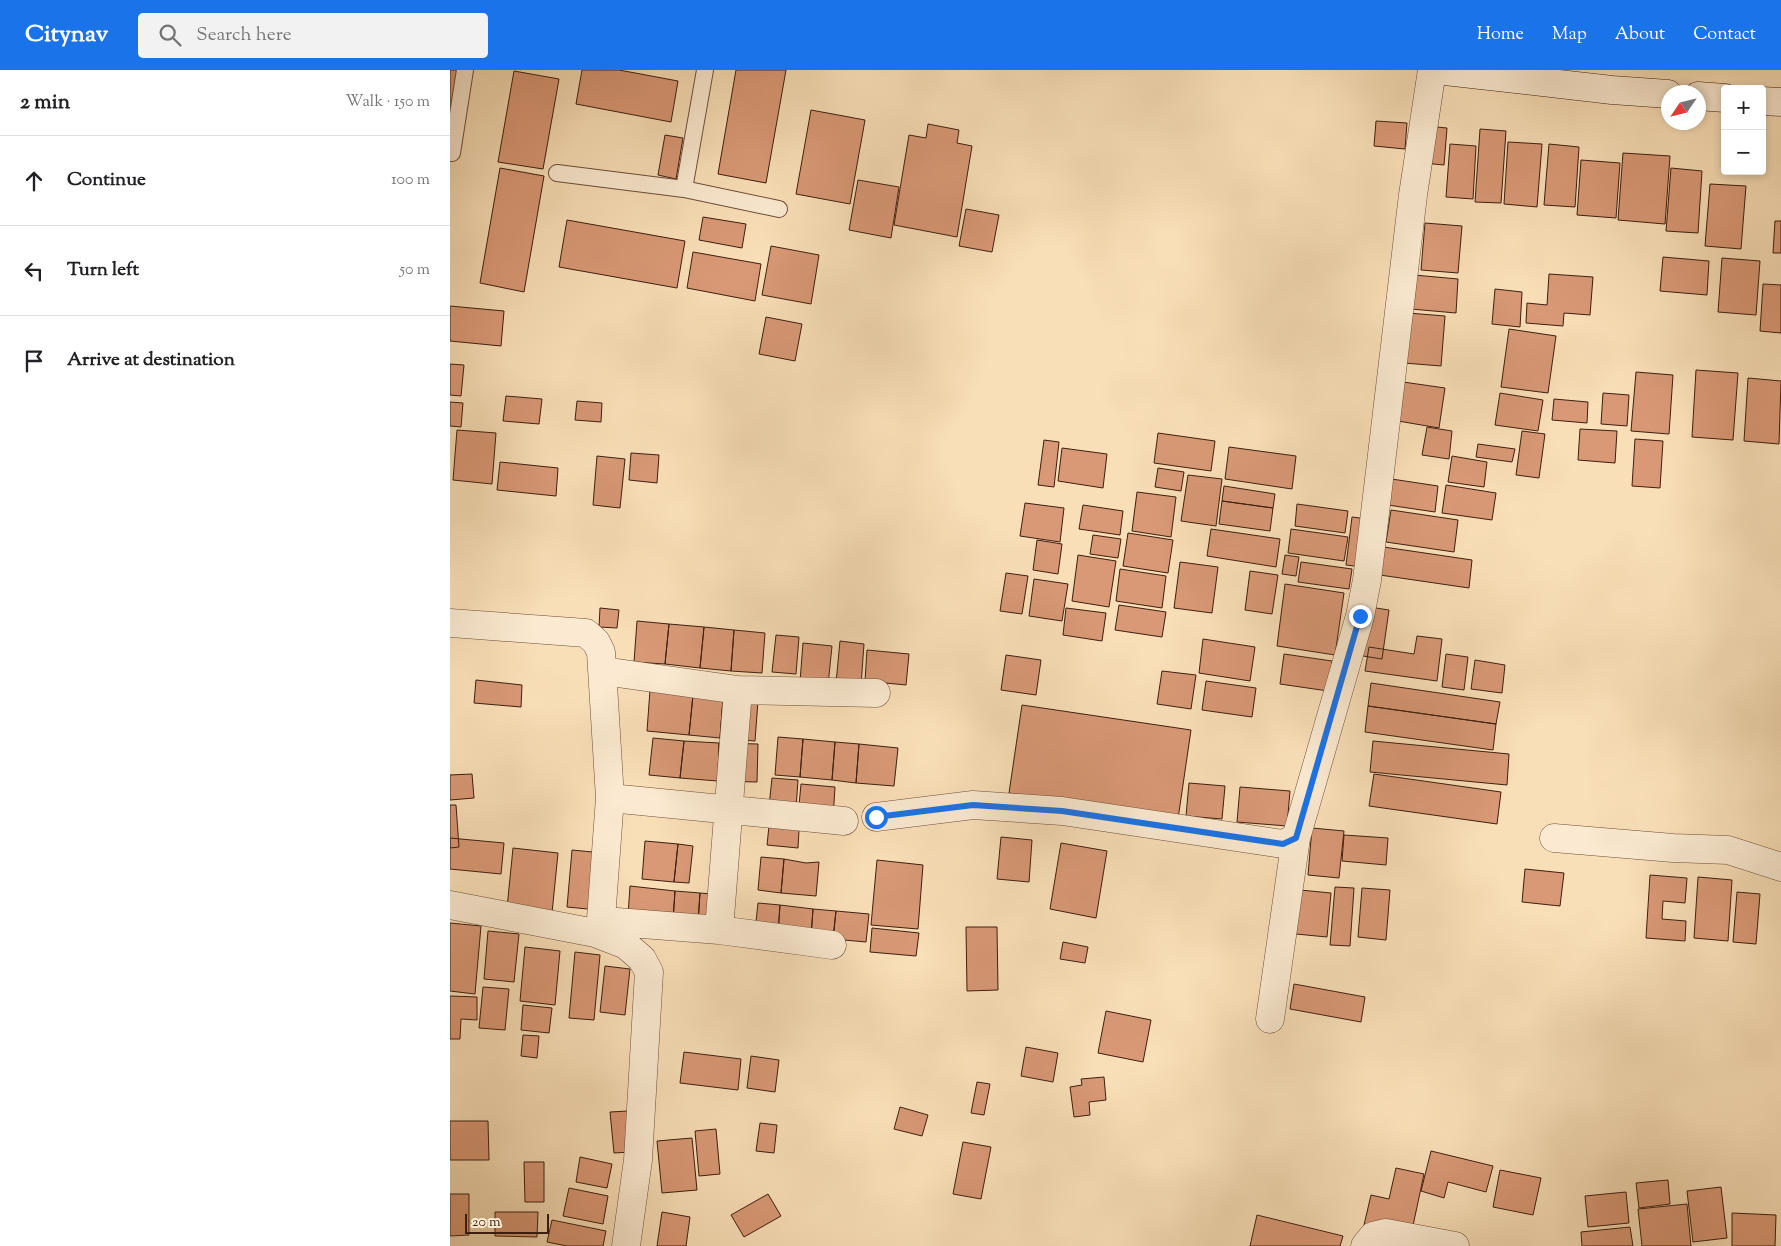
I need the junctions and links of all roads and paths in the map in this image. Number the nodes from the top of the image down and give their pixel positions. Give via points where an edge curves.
1 (465, 70) edge
2 (705, 70) edge
3 (1434, 70) edge
4 (1661, 93) edge
5 (1706, 97) edge
6 (1721, 98) edge
7 (1766, 101) edge
8 (1781, 102) edge
9 (452, 153) dead end
10 (557, 173) dead end
11 (684, 189) junction
12 (779, 210) dead end
13 (450, 623) edge
14 (603, 671) junction
15 (738, 690) junction
16 (876, 693) dead end
17 (610, 798) junction
18 (730, 811) junction
19 (876, 817) dead end
20 (844, 821) dead end
21 (1296, 838) junction
22 (1554, 838) dead end
23 (1781, 867) edge
24 (450, 905) edge
25 (719, 930) junction
26 (832, 945) dead end
27 (1270, 1019) dead end
28 (626, 1246) edge
29 (1365, 1246) edge
30 (1455, 1246) edge

1 - 9 lane
2 - 11 lane
3 - 4 street
3 - 21 street via 1413,195 1367,580 1360,616
5 - 6 street
7 - 8 street
10 - 11 lane
11 - 12 lane
13 - 14 street via 586,633 601,652
14 - 15 street
14 - 17 street
15 - 16 street
15 - 18 street
17 - 18 street
17 - 25 street via 601,919 606,922
18 - 20 street
18 - 25 street
19 - 21 street via 973,805 1062,811 1283,844
21 - 27 street
22 - 23 street via 1728,850
24 - 28 street via 595,933 626,945 642,959 649,972 638,1160
25 - 26 street
29 - 30 street via 1373,1236 1386,1234

